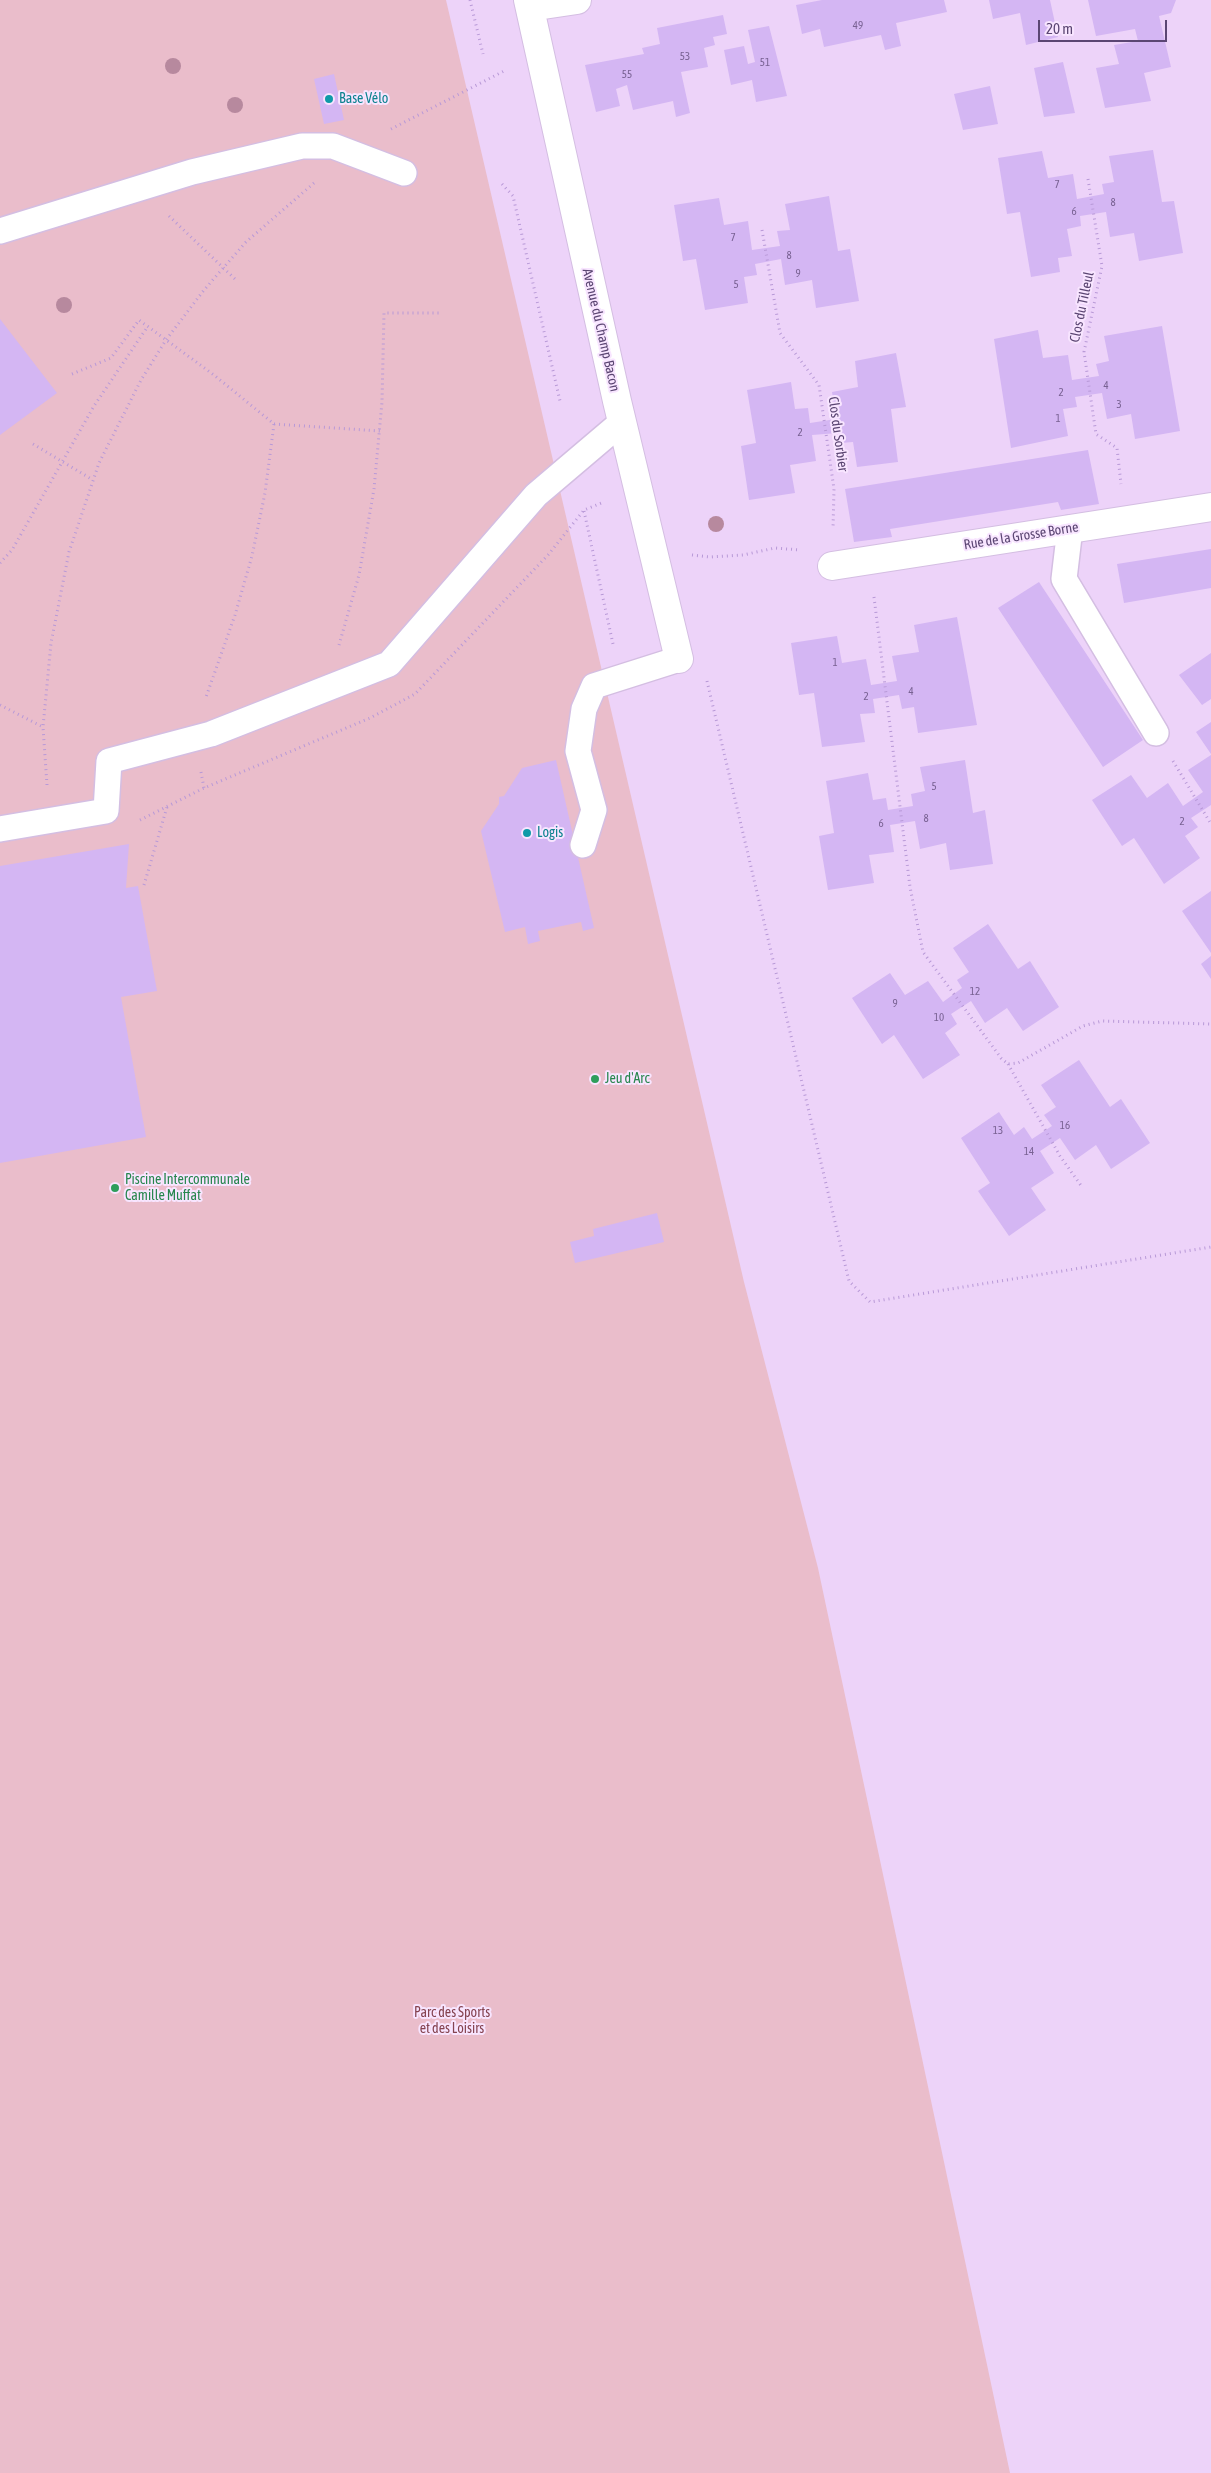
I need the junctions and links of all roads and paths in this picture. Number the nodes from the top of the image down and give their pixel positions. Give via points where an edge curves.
1 (470, 0) edge
2 (577, 0) edge
3 (529, 4) edge
4 (539, 53) junction
5 (483, 54) dead end
6 (353, 154) junction
7 (404, 173) dead end
8 (1088, 179) dead end
9 (502, 184) dead end
10 (168, 214) dead end
11 (762, 230) dead end
12 (0, 231) edge
13 (224, 267) junction
14 (235, 279) dead end
15 (442, 313) dead end
16 (148, 326) junction
17 (166, 340) junction
18 (72, 374) dead end
19 (560, 401) dead end
20 (622, 422) junction
21 (274, 424) junction
22 (380, 431) junction
23 (34, 444) dead end
24 (61, 461) junction
25 (93, 480) junction
26 (1211, 507) edge
27 (584, 510) dead end
28 (1125, 519) junction
29 (1070, 528) junction
30 (652, 551) junction
31 (870, 559) junction
32 (0, 564) edge
33 (832, 566) junction
34 (679, 659) junction
35 (353, 678) junction
36 (620, 678) junction
37 (0, 705) edge
38 (370, 718) dead end
39 (43, 727) junction
40 (1156, 733) joint
41 (193, 739) junction
42 (204, 788) dead end
43 (168, 806) dead end
44 (50, 820) junction
45 (1211, 824) edge
46 (0, 829) edge
47 (582, 844) dead end
48 (144, 885) dead end
49 (1211, 1024) edge
50 (1008, 1064) junction
51 (1082, 1187) dead end
52 (1211, 1248) edge

1 - 5 path
2 - 3 street
3 - 4 street, Avenue du Champ Bacon
4 - 6 path via 396,126
4 - 20 street, Avenue du Champ Bacon
6 - 7 lane
6 - 12 lane via 333,146 302,146 192,172
6 - 13 path via 292,200
8 - 28 path, Clos du Tilleul via 1102,266 1084,352 1096,434 1117,448
9 - 19 path via 513,196
10 - 13 path
11 - 33 path, Clos du Sorbier via 780,333 819,385 834,489
13 - 14 path
13 - 17 path
15 - 22 path via 384,313
16 - 17 path
16 - 18 path via 139,320 111,358
16 - 24 path
17 - 21 path
17 - 25 path via 119,421
20 - 30 street, Avenue du Champ Bacon
20 - 35 lane via 536,495 389,664
21 - 22 path
21 - 41 path via 252,556
22 - 35 path via 359,575 338,650
23 - 24 path
24 - 25 path
24 - 32 path via 12,550
25 - 39 path via 58,597
26 - 28 street, Rue de la Grosse Borne
27 - 36 path
28 - 29 street, Rue de la Grosse Borne
29 - 31 street, Rue de la Grosse Borne
29 - 40 lane via 1064,579
30 - 33 path via 710,557 775,548 807,551
30 - 34 street, Avenue du Champ Bacon
31 - 33 street, Rue de la Grosse Borne
31 - 50 path via 910,887 923,952 1000,1058
34 - 36 lane
34 - 52 path via 706,680 849,1281 870,1302
35 - 38 path
35 - 41 lane
36 - 47 lane via 594,686 584,709 578,751 594,810
37 - 39 path
39 - 44 path
40 - 45 path
41 - 42 path
41 - 44 lane via 109,761 106,811
43 - 48 path
44 - 46 lane
49 - 50 path via 1102,1021 1083,1026 1018,1063
50 - 51 path via 1060,1156

